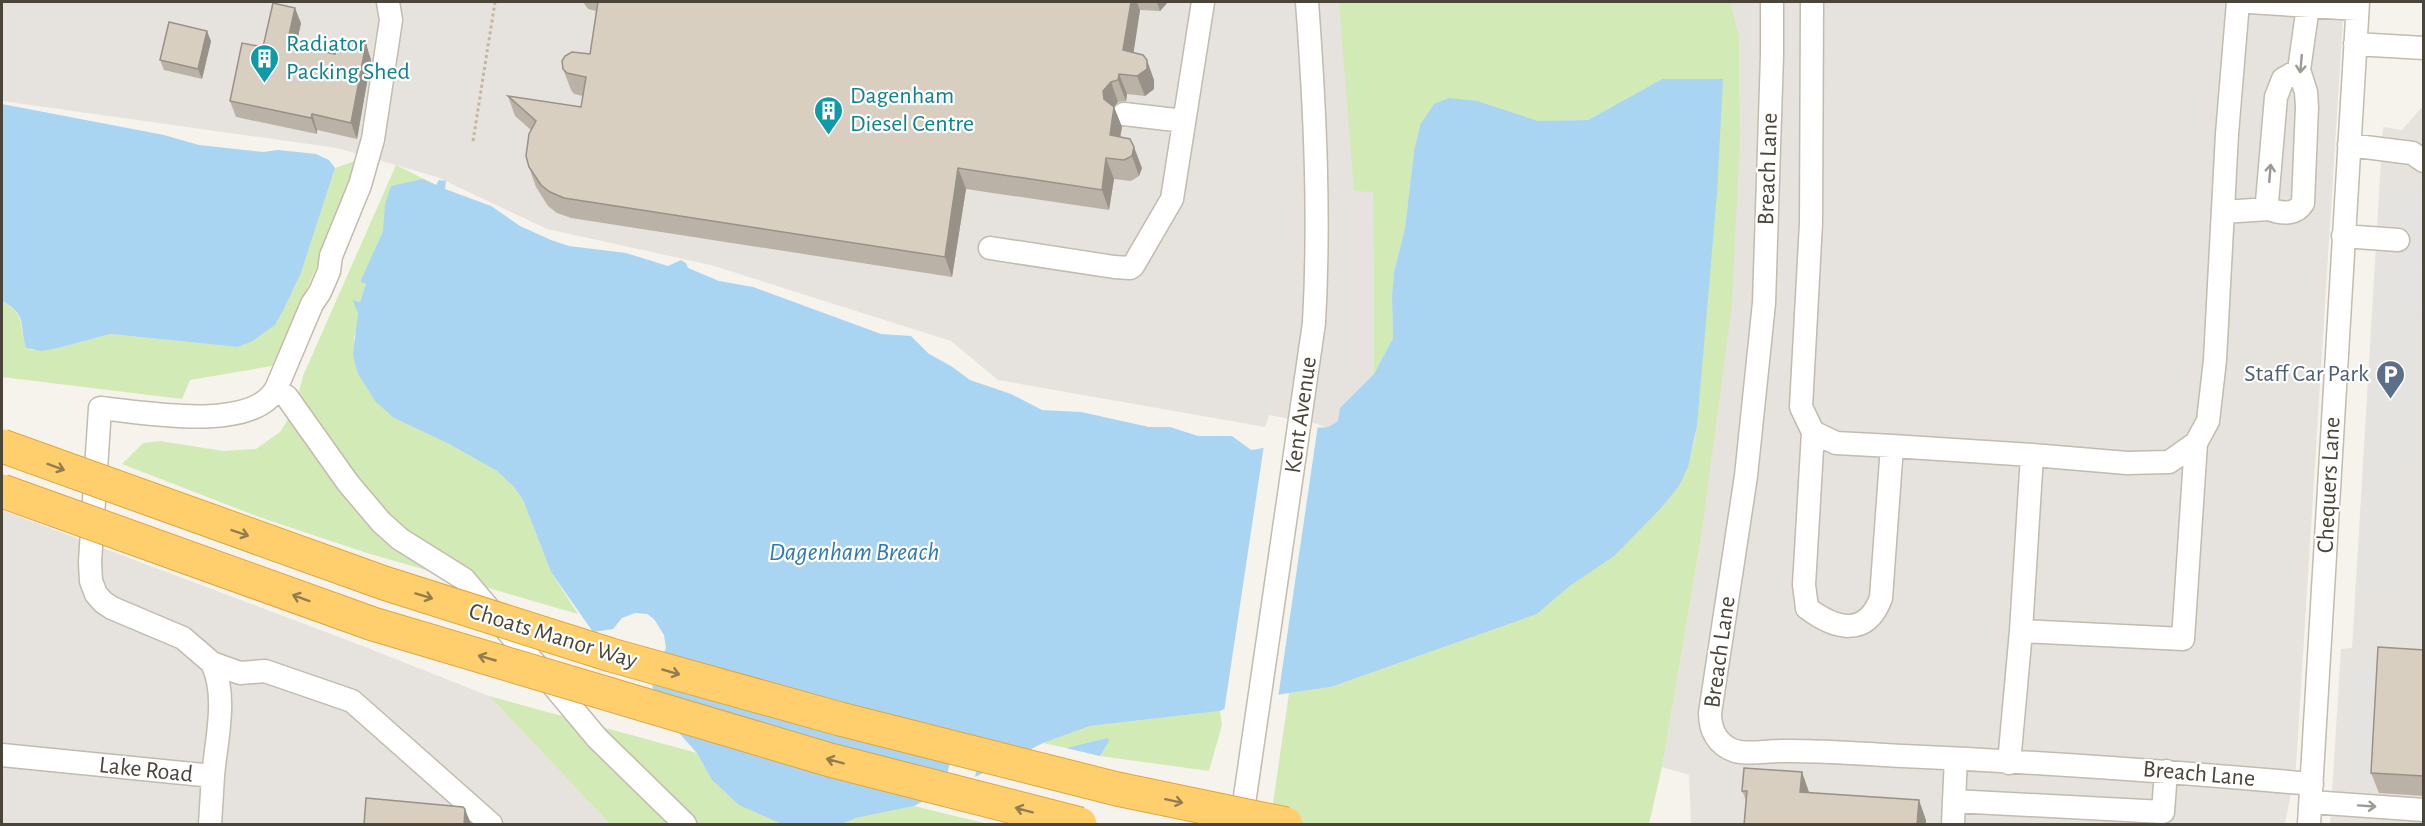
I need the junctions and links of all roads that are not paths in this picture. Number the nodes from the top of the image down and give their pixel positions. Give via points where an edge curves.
1 (388, 2) edge
2 (1203, 2) edge
3 (1307, 2) edge
4 (1772, 2) edge
5 (1812, 2) edge
6 (2238, 2) edge
7 (2250, 2) edge
8 (2358, 5) edge
9 (2308, 6) junction
10 (2355, 44) junction
11 (2424, 48) edge
12 (2299, 70) junction
13 (1124, 114) dead end
14 (1184, 121) junction
15 (2349, 145) junction
16 (2420, 152) edge
17 (2270, 208) junction
18 (2223, 212) junction
19 (2343, 236) junction
20 (2398, 240) dead end
21 (990, 248) dead end
22 (276, 389) junction
23 (1813, 432) junction
24 (2196, 443) junction
25 (2, 446) edge
26 (1892, 446) junction
27 (2032, 455) junction
28 (2, 490) edge
29 (2021, 631) junction
30 (212, 663) junction
31 (2, 755) edge
32 (1956, 759) junction
33 (2009, 763) junction
34 (2166, 771) junction
35 (213, 776) junction
36 (2312, 793) junction
37 (1954, 801) junction
38 (2424, 810) edge
39 (2070, 816) edge
40 (210, 825) edge
41 (491, 825) edge
42 (685, 825) edge
43 (1080, 825) edge
44 (1241, 825) edge
45 (1286, 825) edge
46 (1953, 825) edge
47 (2309, 825) edge

1 - 22 street via 391,20 380,97 360,185 331,256 329,271
2 - 14 street
3 - 44 street, Kent Avenue via 1318,254 1314,323
4 - 32 street, Breach Lane via 1764,303 1746,476 1710,724 1717,740 1747,753
5 - 23 street via 1811,223 1801,407
6 - 18 street
7 - 9 street
8 - 9 street
8 - 10 street, Chequers Lane
9 -> 12 street
10 - 11 street
10 - 15 street, Chequers Lane
17 -> 12 street via 2267,202 2276,97 2283,79
12 - 17 street via 2307,107 2303,203 2293,212
13 - 14 street
14 - 21 street via 1172,199 1130,268
15 - 16 street
15 - 19 street, Chequers Lane
17 - 18 street
18 - 24 street via 2208,421
19 - 20 street
19 - 36 street, Chequers Lane
22 - 30 street via 272,396 242,414 189,417 100,408 90,562 96,594 112,608 183,638
22 - 42 street via 287,397 381,522 400,539 465,579 597,738
23 - 26 street via 1836,443
23 - 26 street via 1804,585 1807,608 1840,627 1862,622 1876,612 1881,598
24 - 27 street via 2169,462 2127,463
24 - 29 street via 2183,639
25 -> 45 highway, Choats Manor Way, bridge via 384,583 611,655 840,719 1117,789
26 - 27 street
27 - 29 street
43 -> 28 highway, Choats Manor Way, bridge via 830,759 373,624
29 - 33 street
30 - 35 street, Lake Road via 219,683
30 - 41 street via 240,673 264,671 352,701
31 - 35 street, Lake Road
32 - 33 street, Breach Lane
32 - 37 street
33 - 34 street, Breach Lane
34 - 36 street, Breach Lane
34 - 39 street via 2163,812
35 - 40 street
36 -> 38 street, Breach Lane
36 - 47 street, Chequers Lane
37 - 39 street
37 - 46 street

